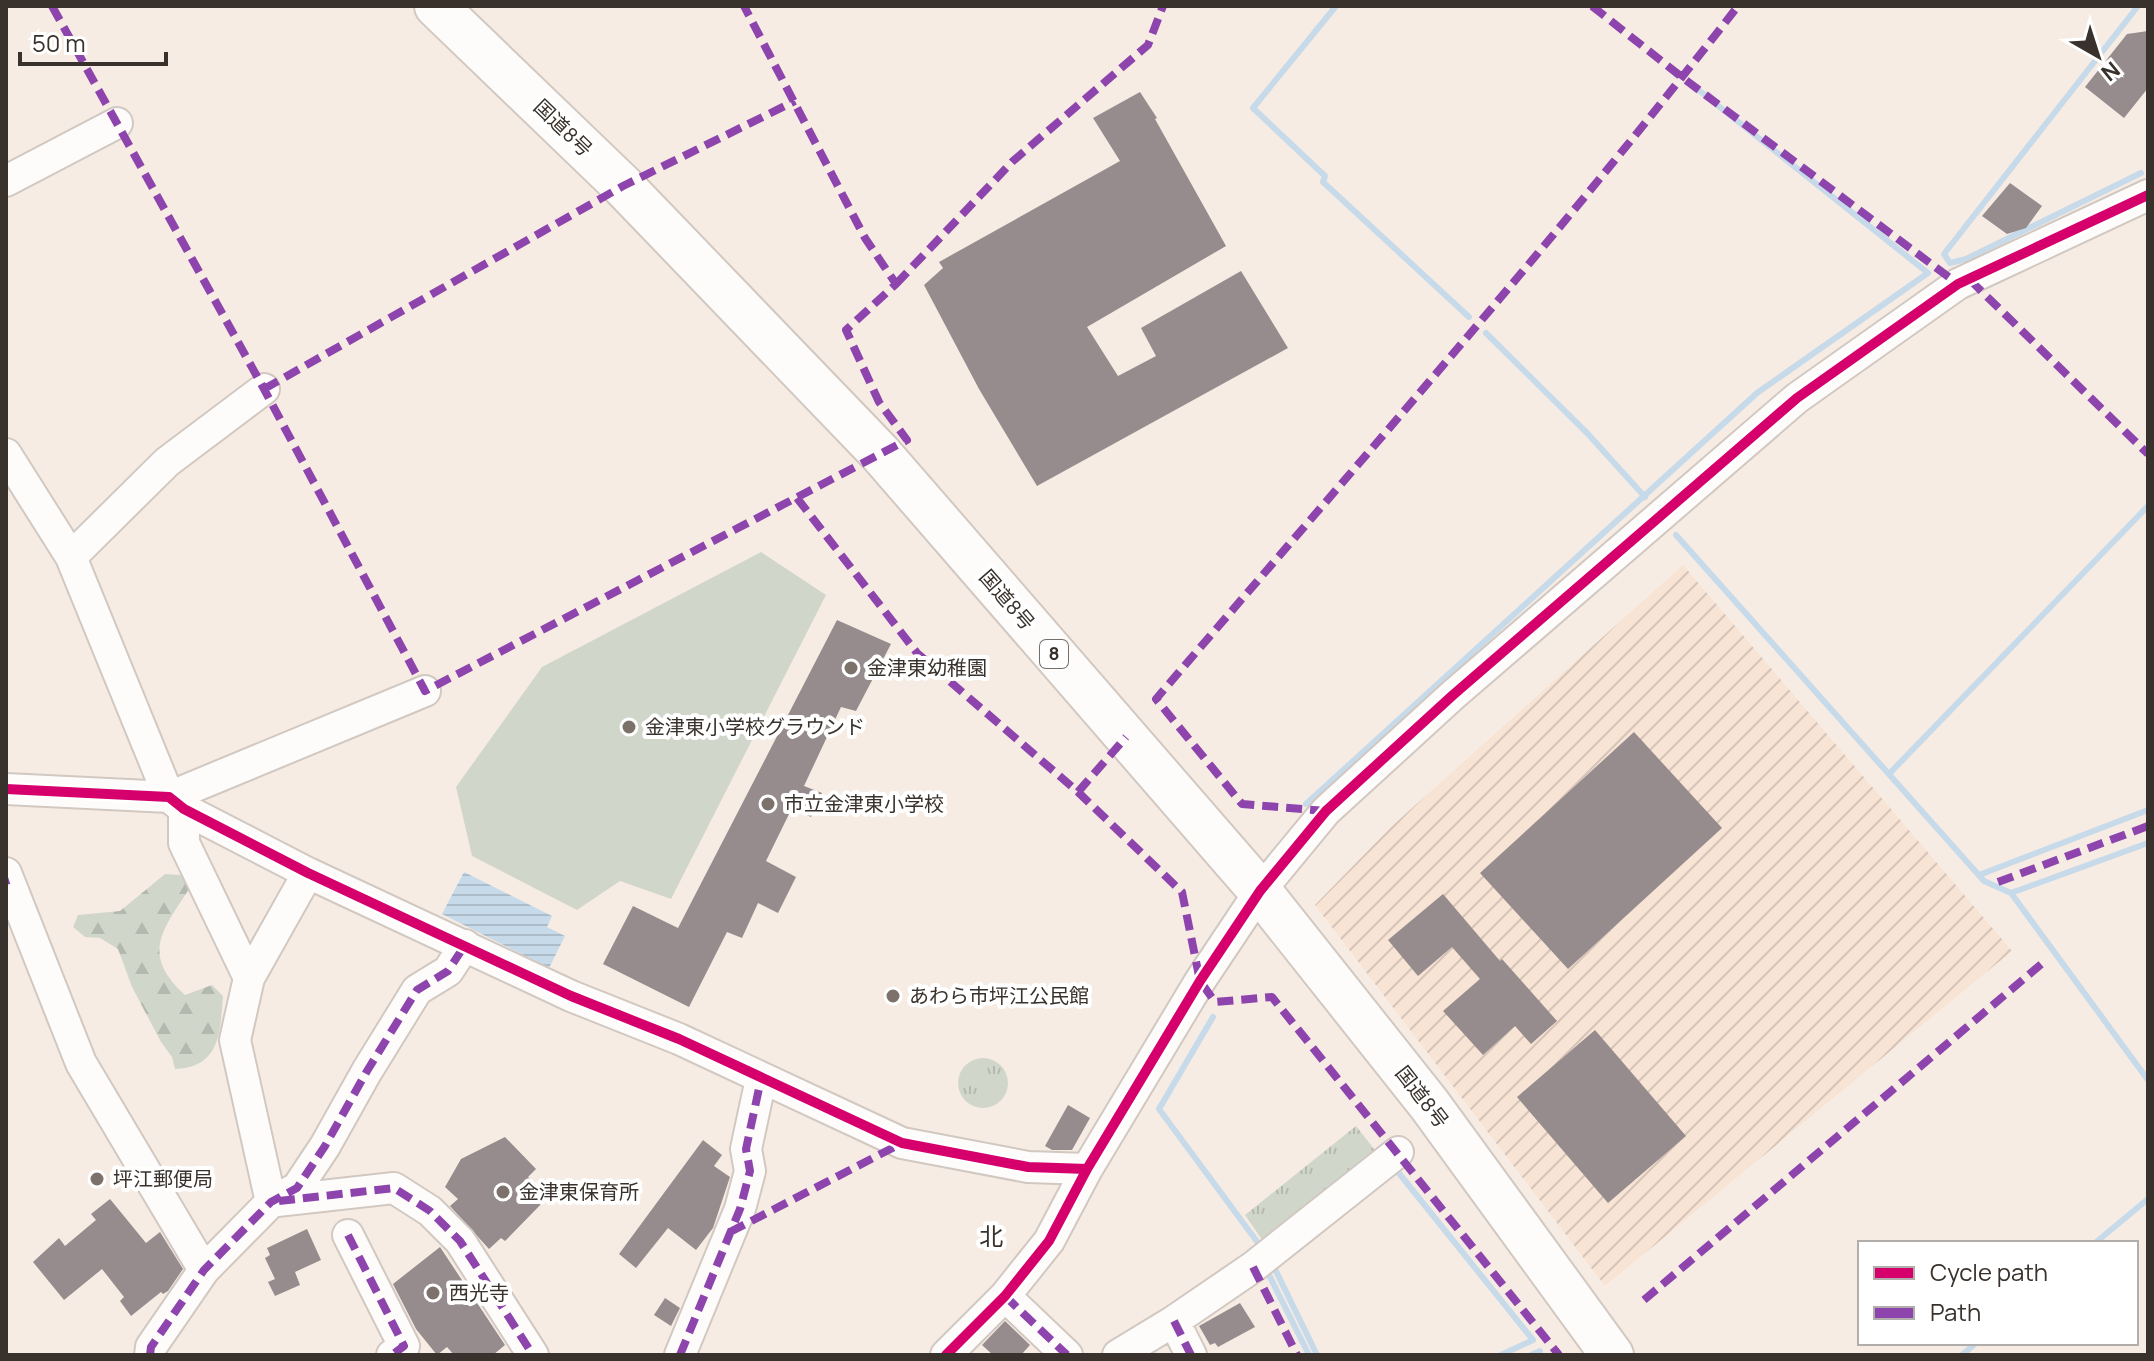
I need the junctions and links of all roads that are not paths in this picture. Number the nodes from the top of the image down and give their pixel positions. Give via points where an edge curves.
1 (436, 6) edge
2 (117, 123) dead end
3 (6, 181) edge
4 (2148, 195) edge
5 (264, 389) dead end
6 (6, 454) edge
7 (71, 557) junction
8 (425, 691) dead end
9 (6, 789) edge
10 (176, 803) junction
11 (6, 873) edge
12 (308, 873) junction
13 (1260, 891) junction
14 (465, 945) junction
15 (249, 978) junction
16 (761, 1079) junction
17 (1398, 1152) dead end
18 (1087, 1169) junction
19 (271, 1202) junction
20 (348, 1235) dead end
21 (204, 1270) junction
22 (1005, 1296) junction
23 (1174, 1321) junction
24 (526, 1353) edge
25 (150, 1355) edge
26 (392, 1355) edge
27 (680, 1355) edge
28 (946, 1355) edge
29 (1067, 1355) edge
30 (1118, 1355) edge
31 (1191, 1355) edge
32 (1612, 1355) edge

1 - 13 highway, 国道8号 / 8 via 623,186 880,453
2 - 3 street
4 - 13 street via 1958,284 1797,398 1337,801
5 - 7 street via 167,462
6 - 7 street
7 - 10 street
8 - 10 street
9 - 10 street
10 - 12 street
10 - 15 street via 184,843
11 - 21 street via 81,1063
12 - 14 street
12 - 15 street
13 - 18 street
13 - 32 highway, 国道8号 / 8 via 1429,1104
14 - 16 street
14 - 19 street via 448,971 417,990 297,1188
15 - 19 street via 235,1040
16 - 18 street via 902,1143 1028,1167
16 - 27 street via 740,1209
17 - 23 street via 1253,1267
18 - 22 street via 1049,1241
19 - 21 street
19 - 24 street via 394,1188 430,1211 460,1241
20 - 26 street via 404,1346
21 - 25 street
22 - 28 street
22 - 29 street
23 - 30 street
23 - 31 street

